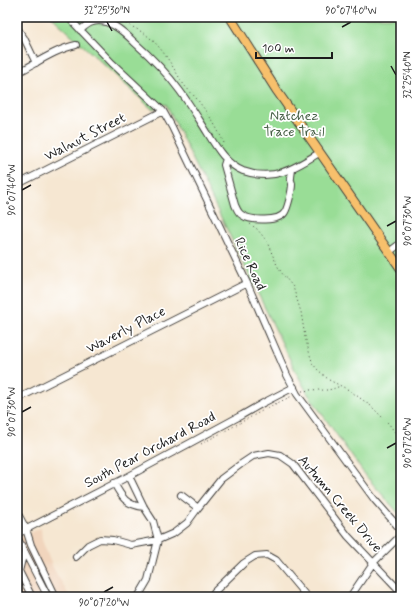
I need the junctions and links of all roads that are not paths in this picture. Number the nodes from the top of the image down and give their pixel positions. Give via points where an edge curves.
1 (68, 17) edge
2 (230, 17) edge
3 (17, 28) edge
4 (80, 30) junction
5 (76, 45) dead end
6 (36, 63) junction
7 (17, 73) edge
8 (163, 111) junction
9 (319, 152) junction
10 (226, 159) junction
11 (292, 169) junction
12 (18, 183) edge
13 (401, 243) edge
14 (389, 252) junction
15 (401, 269) edge
16 (247, 283) junction
17 (294, 387) junction
18 (17, 399) edge
19 (129, 476) junction
20 (114, 483) junction
21 (180, 495) dead end
22 (144, 507) junction
23 (198, 508) junction
24 (17, 512) edge
25 (26, 529) junction
26 (401, 530) edge
27 (17, 534) edge
28 (401, 535) edge
29 (17, 537) edge
30 (158, 540) junction
31 (24, 552) junction
32 (76, 557) dead end
33 (373, 563) junction
34 (401, 592) edge
35 (32, 597) edge
36 (48, 597) edge
37 (56, 597) edge
38 (138, 597) edge
39 (212, 597) edge
40 (307, 597) edge
41 (350, 597) edge

1 - 4 street, Rice Road
2 - 9 main road
3 - 6 street
4 - 8 street, Rice Road
4 - 10 street via 90,22 100,21 116,27 129,37 171,79
5 - 6 street via 68,46
6 - 7 street
8 - 12 street, Walnut Street
8 - 16 street, Rice Road
9 - 11 street
9 - 14 main road
10 - 11 street via 239,168 260,175 277,174
10 - 11 street via 224,165 235,205 239,213 251,219 269,219 283,215 288,205
13 - 14 street
14 - 15 main road
16 - 17 street, Rice Road
16 - 18 street, Waverly Place
17 - 19 street, South Pear Orchard Road
17 - 26 street, Rice Road via 374,499
19 - 20 street, South Pear Orchard Road
19 - 22 street
20 - 22 street via 124,500
20 - 25 street, South Pear Orchard Road
21 - 23 street
22 - 30 street via 153,521
23 - 30 street, Autumn Creek Drive via 187,523 174,534
23 - 33 street, Autumn Creek Drive via 221,479 241,464 254,456 269,453 280,455 293,464 348,536
24 - 25 street
25 - 27 street, South Pear Orchard Road
25 - 37 street
28 - 33 street
29 - 31 street
30 - 32 street, Autumn Creek Drive via 131,545 100,539 88,545
30 - 38 street via 148,580
31 - 35 street via 19,570
31 - 36 street
33 - 34 street, Autumn Creek Drive
33 - 41 street
39 - 40 street via 244,563 255,556 267,555 276,560

